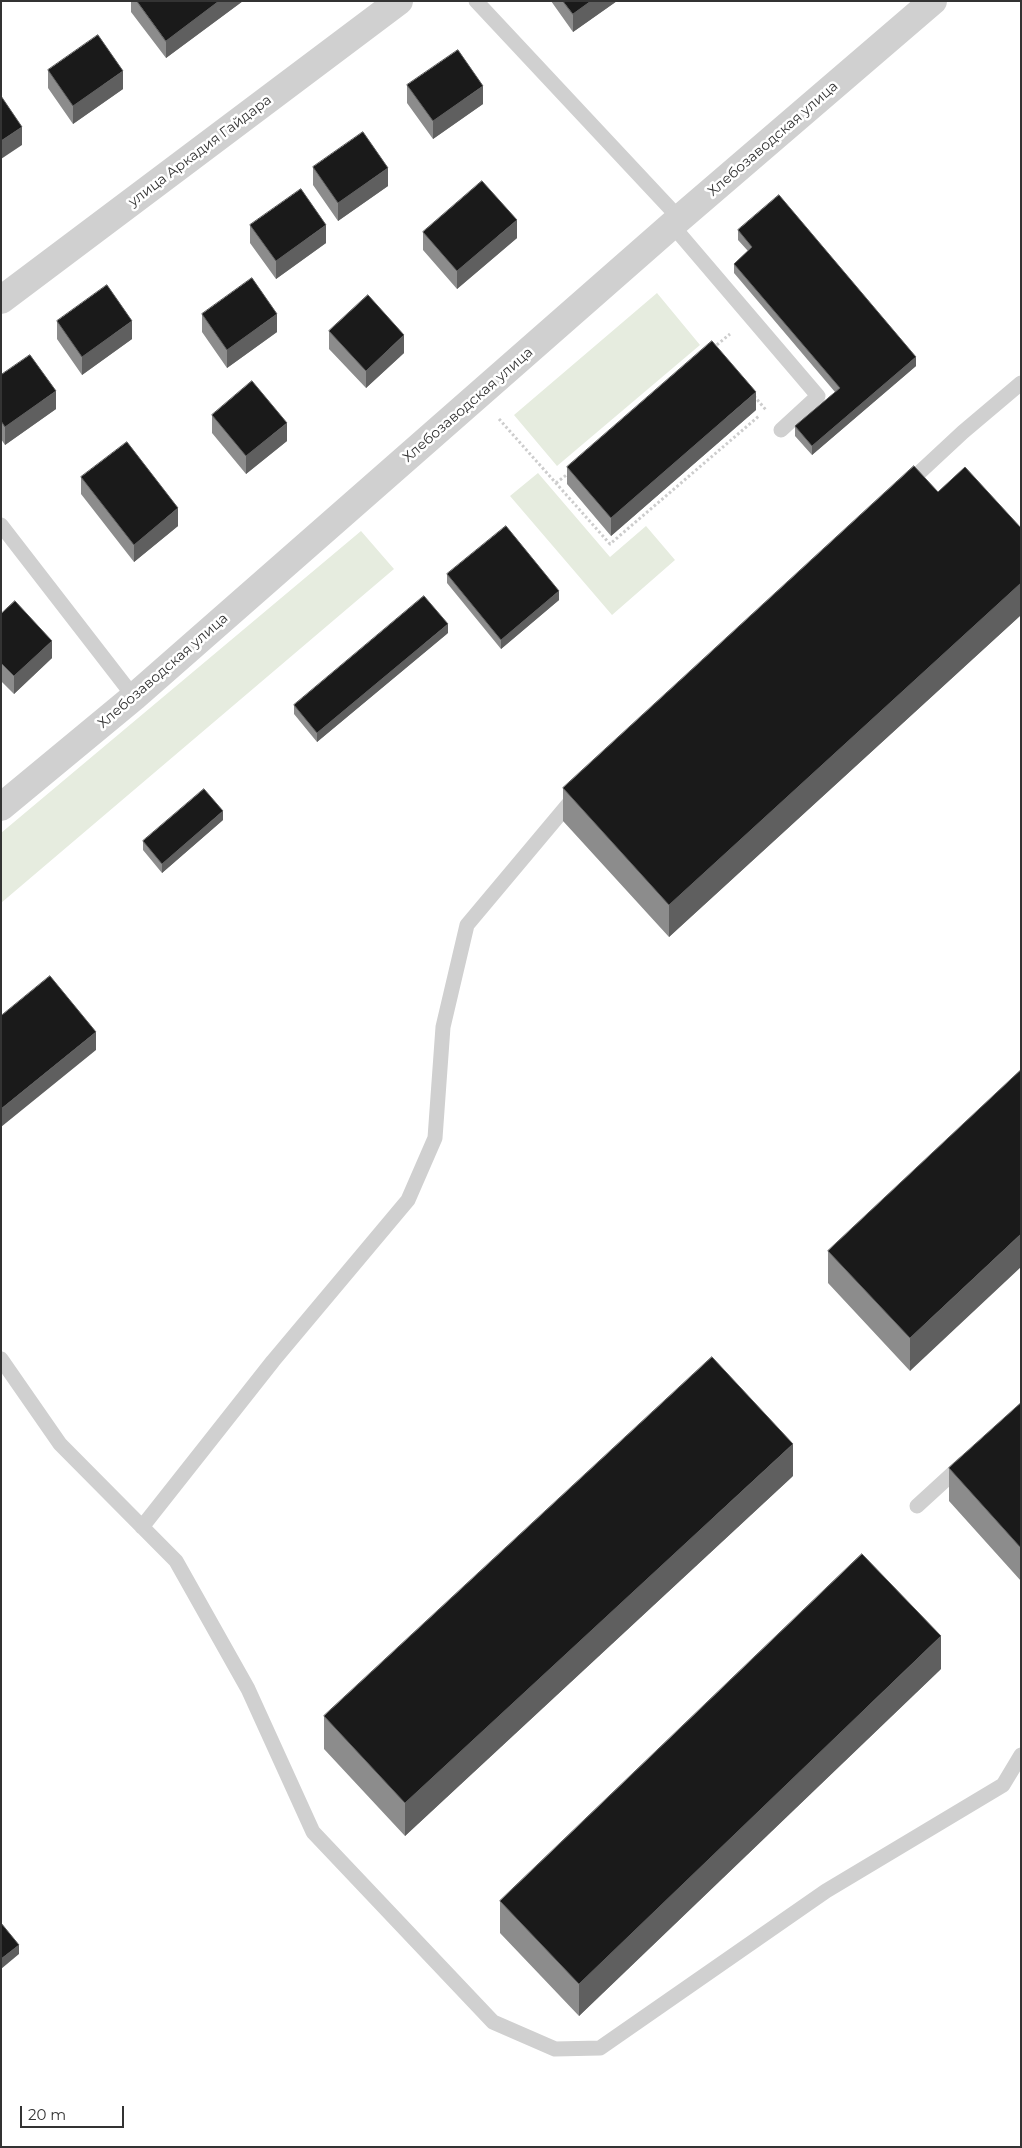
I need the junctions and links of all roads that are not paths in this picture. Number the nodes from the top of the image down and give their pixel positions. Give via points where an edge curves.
1 (399, 1) edge
2 (476, 1) edge
3 (933, 1) edge
4 (676, 222) junction
5 (1, 300) edge
6 (1021, 383) edge
7 (781, 430) dead end
8 (898, 492) edge
9 (1, 525) edge
10 (134, 697) junction
11 (589, 780) edge
12 (1, 807) edge
13 (1, 1359) edge
14 (972, 1455) edge
15 (917, 1506) dead end
16 (142, 1527) junction
17 (1021, 1755) edge

1 - 5 street, улица Аркадия Гайдара
2 - 4 lane
3 - 4 street, Хлебозаводская улица
4 - 7 lane via 818,396
4 - 10 street, Хлебозаводская улица
6 - 8 lane
9 - 10 lane
10 - 12 street, Хлебозаводская улица
11 - 16 lane via 467,925 443,1027 434,1138 408,1200 273,1361
13 - 16 lane via 60,1444
14 - 15 lane
16 - 17 lane via 176,1561 248,1689 313,1832 493,2022 555,2050 600,2048 826,1890 1003,1785

